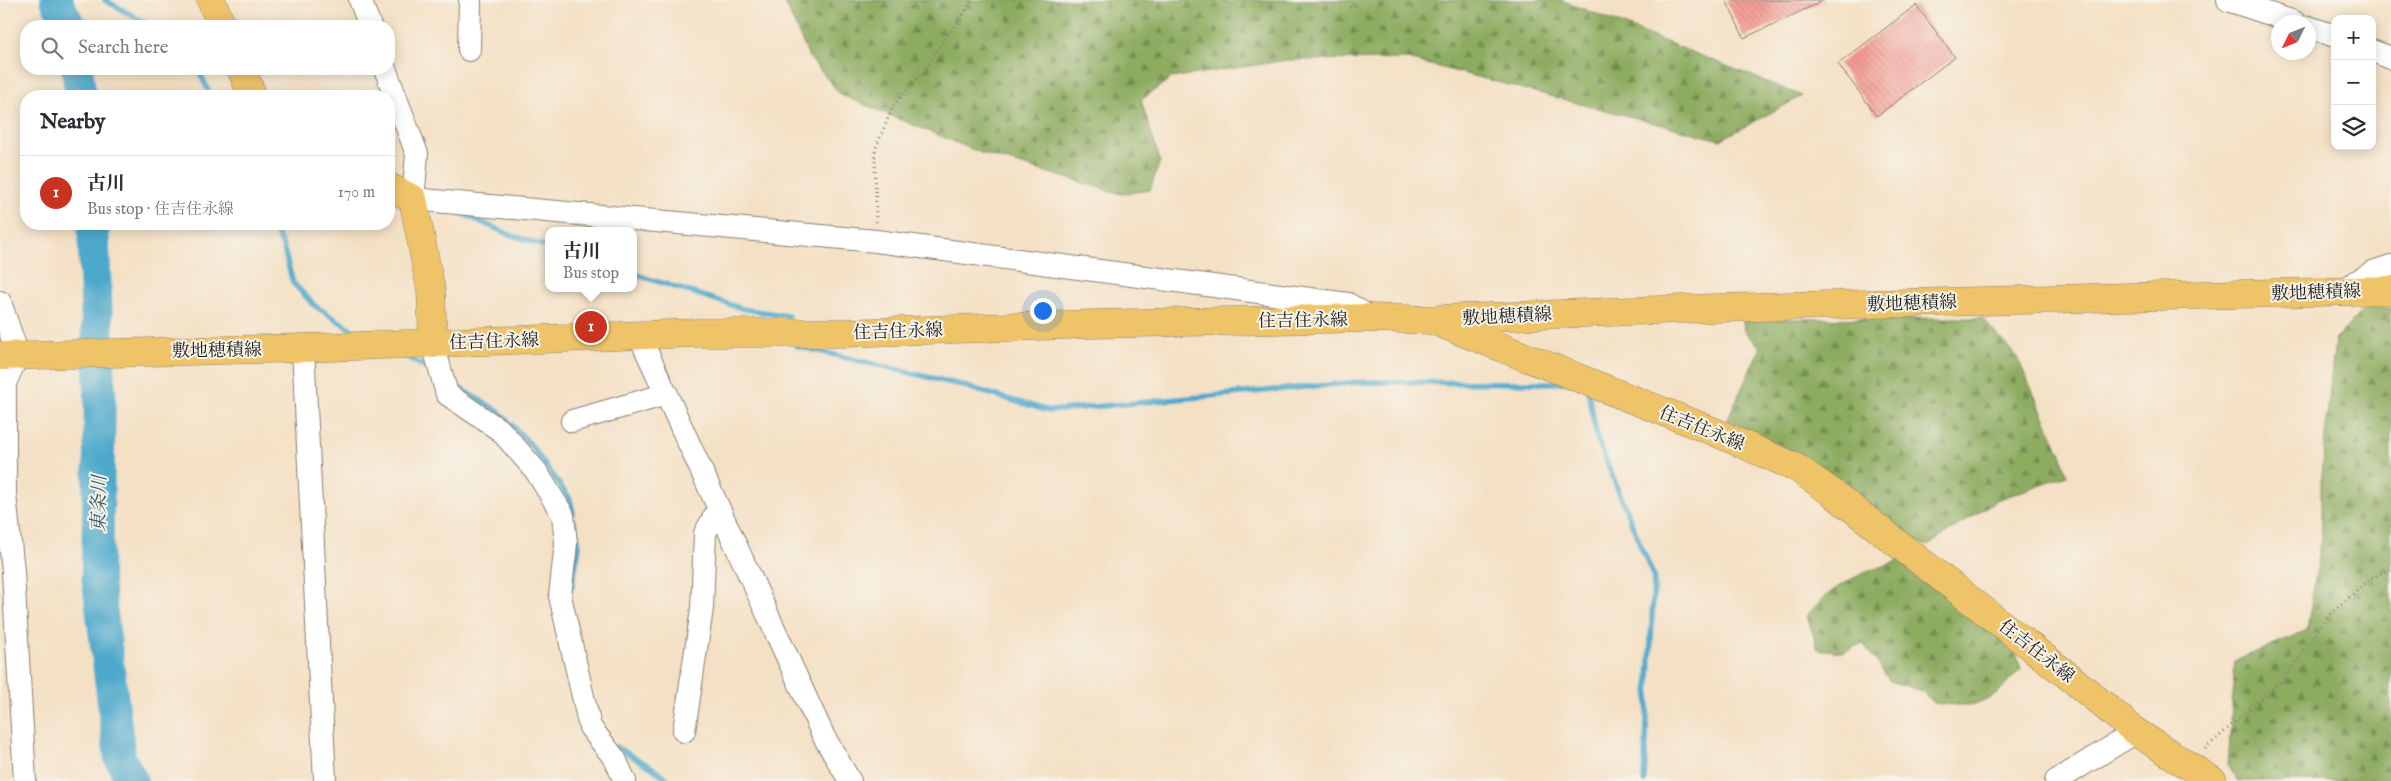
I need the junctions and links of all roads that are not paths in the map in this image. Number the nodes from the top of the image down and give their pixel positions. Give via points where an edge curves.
1 (211, 0) edge
2 (360, 0) edge
3 (470, 0) edge
4 (2228, 0) edge
5 (2273, 15) edge
6 (219, 20) edge
7 (368, 20) edge
8 (2316, 30) edge
9 (2331, 35) edge
10 (469, 50) dead end
11 (2376, 52) edge
12 (2391, 58) edge
13 (244, 75) edge
14 (387, 75) edge
15 (250, 90) edge
16 (393, 90) edge
17 (395, 96) edge
18 (395, 190) edge
19 (413, 199) junction
20 (2391, 266) edge
21 (2391, 290) edge
22 (2341, 291) junction
23 (0, 302) edge
24 (1371, 318) junction
25 (1432, 320) junction
26 (640, 335) junction
27 (433, 344) junction
28 (303, 348) junction
29 (9, 355) edge
30 (667, 394) junction
31 (572, 421) dead end
32 (2, 502) edge
33 (719, 508) junction
34 (684, 731) dead end
35 (2136, 732) junction
36 (26, 781) edge
37 (325, 781) edge
38 (625, 781) edge
39 (850, 781) edge
40 (2056, 781) edge
41 (2213, 781) edge

1 - 6 main road
2 - 7 street
3 - 10 street
4 - 5 street
8 - 9 street
11 - 12 street
13 - 15 main road
14 - 16 street
17 - 19 street via 416,154
18 - 19 main road
19 - 24 street via 876,241 1348,304
19 - 27 main road, 住吉住永線 via 431,290
20 - 22 street via 2373,272
21 - 22 main road, 敷地穂積線
22 - 25 main road, 敷地穂積線 via 1682,309
23 - 29 street
24 - 25 main road, 住吉住永線
24 - 26 main road, 住吉住永線 via 846,333
25 - 35 main road, 住吉住永線 via 1715,432 1797,468 2068,675
26 - 27 main road, 住吉住永線
26 - 30 street
27 - 28 main road, 敷地穂積線
27 - 38 street via 447,394 501,431 536,471 563,515 566,543 560,596 590,727 615,759
28 - 29 main road, 敷地穂積線
28 - 37 street
29 - 32 street via 5,383
30 - 31 street
30 - 33 street
32 - 36 street via 13,571
33 - 34 street via 705,533 702,609
33 - 39 street via 824,737
35 - 40 street
35 - 41 main road, 住吉住永線

